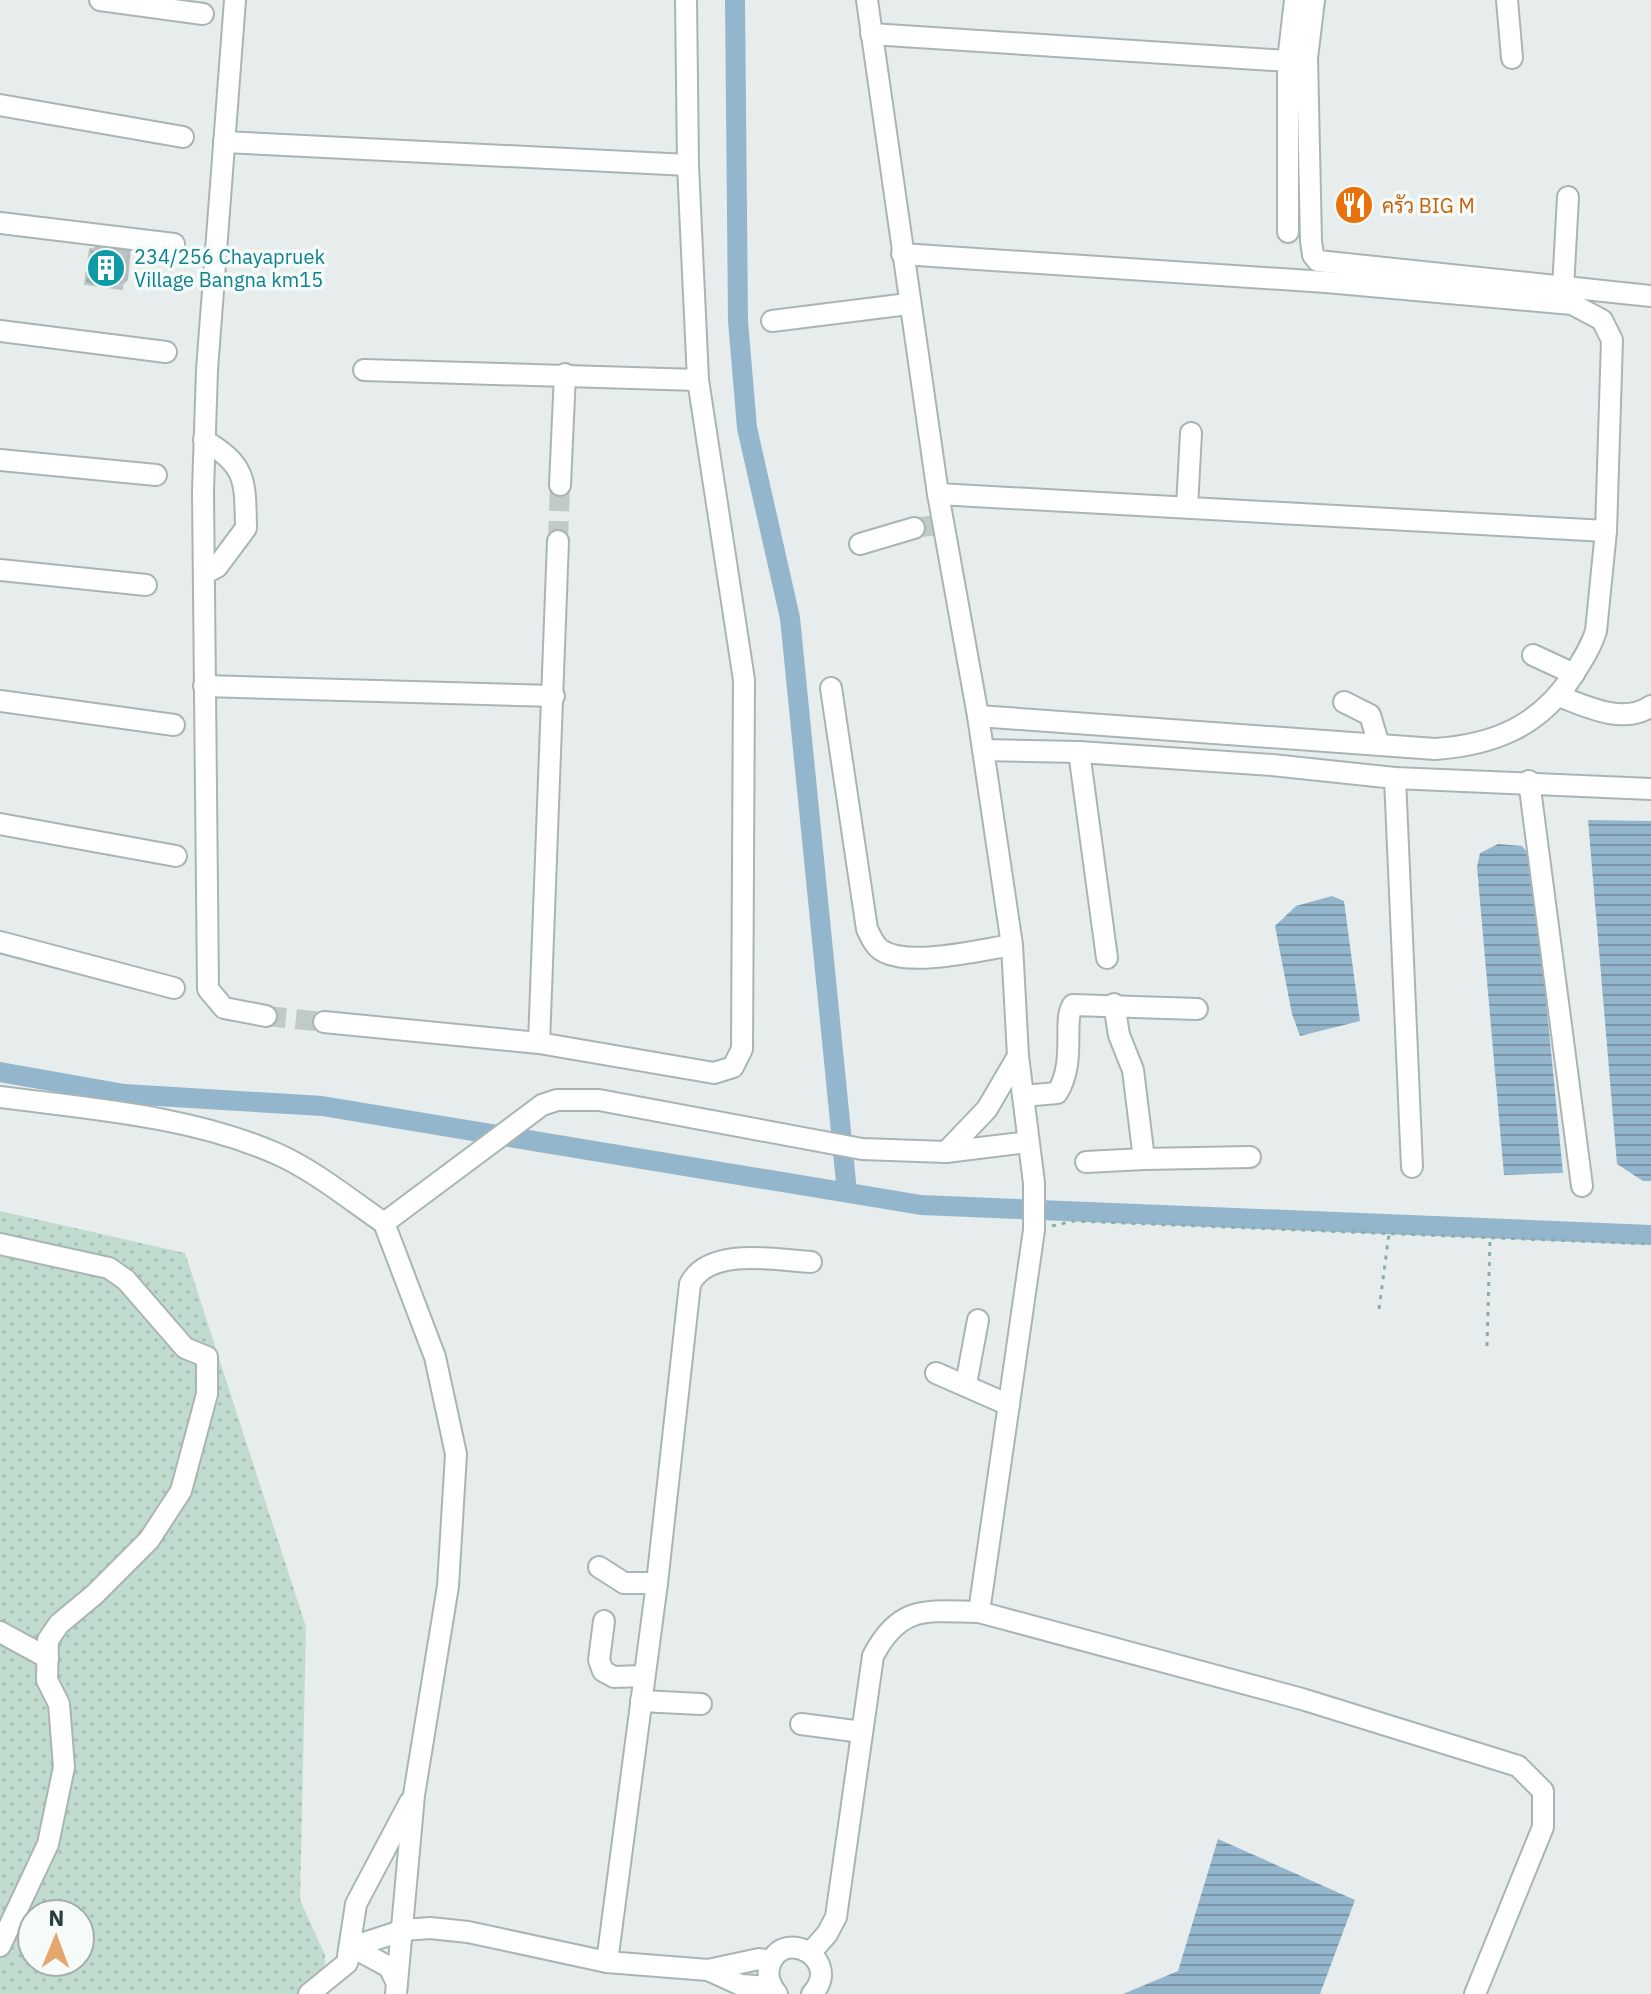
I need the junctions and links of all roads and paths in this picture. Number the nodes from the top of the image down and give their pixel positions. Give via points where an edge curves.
1 (100, 0) edge
2 (235, 0) edge
3 (686, 0) edge
4 (867, 0) edge
5 (1295, 0) edge
6 (1314, 0) edge
7 (1507, 0) edge
8 (203, 14) dead end
9 (871, 34) junction
10 (1512, 58) dead end
11 (1288, 61) junction
12 (0, 105) edge
13 (183, 137) dead end
14 (224, 142) junction
15 (688, 165) junction
16 (1568, 197) dead end
17 (0, 223) edge
18 (1288, 232) dead end
19 (174, 244) dead end
20 (902, 254) junction
21 (1563, 288) junction
22 (1651, 296) edge
23 (908, 304) junction
24 (772, 321) dead end
25 (0, 331) edge
26 (166, 352) dead end
27 (364, 370) dead end
28 (565, 374) junction
29 (698, 380) junction
30 (1191, 433) dead end
31 (204, 440) junction
32 (0, 460) edge
33 (156, 475) dead end
34 (560, 485) tunnel mouth
35 (938, 494) junction
36 (1187, 507) junction
37 (914, 528) tunnel mouth
38 (1606, 531) junction
39 (558, 541) tunnel mouth
40 (860, 544) dead end
41 (0, 570) edge
42 (204, 574) junction
43 (146, 585) dead end
44 (1533, 655) dead end
45 (1574, 674) junction
46 (204, 686) junction
47 (831, 688) dead end
48 (554, 696) junction
49 (1559, 696) junction
50 (0, 701) edge
51 (1344, 702) dead end
52 (1651, 706) edge
53 (978, 716) junction
54 (174, 725) dead end
55 (1379, 745) junction
56 (983, 750) junction
57 (1079, 752) junction
58 (1395, 778) junction
59 (1529, 781) junction
60 (1651, 789) edge
61 (0, 824) edge
62 (176, 856) dead end
63 (0, 942) edge
64 (1012, 945) junction
65 (1107, 958) dead end
66 (174, 988) dead end
67 (1114, 1004) junction
68 (1197, 1009) dead end
69 (266, 1016) tunnel mouth
70 (324, 1022) tunnel mouth
71 (539, 1043) junction
72 (1018, 1056) junction
73 (1023, 1096) junction
74 (0, 1097) edge
75 (1028, 1142) junction
76 (946, 1152) junction
77 (1250, 1157) dead end
78 (1144, 1159) junction
79 (1086, 1162) dead end
80 (1412, 1167) dead end
81 (1582, 1186) dead end
82 (384, 1223) junction
83 (1034, 1230) junction
84 (1389, 1234) junction
85 (1490, 1239) junction
86 (0, 1244) edge
87 (1651, 1244) edge
88 (811, 1262) dead end
89 (1379, 1309) dead end
90 (978, 1320) dead end
91 (1487, 1346) dead end
92 (936, 1373) dead end
93 (966, 1384) junction
94 (1009, 1405) junction
95 (599, 1567) dead end
96 (657, 1583) junction
97 (979, 1612) junction
98 (604, 1621) dead end
99 (0, 1632) edge
100 (48, 1658) junction
101 (642, 1676) junction
102 (641, 1701) junction
103 (701, 1704) dead end
104 (801, 1724) dead end
105 (862, 1732) junction
106 (414, 1795) junction
107 (404, 1930) junction
108 (0, 1946) edge
109 (811, 1952) junction
110 (349, 1955) junction
111 (771, 1961) junction
112 (607, 1962) junction
113 (708, 1970) junction
114 (397, 1989) edge
115 (776, 1992) edge
116 (309, 1994) edge
117 (812, 1994) edge
118 (1475, 1994) edge

1 - 8 street
2 - 14 street
3 - 15 street
4 - 9 street
5 - 11 street
6 - 21 street via 1307,58 1311,241 1318,261
7 - 10 street
9 - 11 street
9 - 20 street
11 - 18 street
12 - 13 street
14 - 15 street
14 - 31 street
15 - 29 street
16 - 21 street
17 - 19 street
20 - 23 street
20 - 38 street via 1326,282 1572,304 1591,311 1612,340
21 - 22 street
23 - 24 street
23 - 35 street
25 - 26 street
27 - 28 street
28 - 29 street
28 - 34 street
29 - 71 street via 744,680 742,1049 733,1067 714,1073
30 - 36 street
31 - 42 street
31 - 42 street via 231,456 242,471 246,528 217,567
32 - 33 street
35 - 36 street
35 - 53 street
36 - 38 street
37 - 40 street
38 - 45 street via 1596,631
39 - 48 street
41 - 43 street
42 - 46 street
44 - 45 street
45 - 49 street
46 - 48 street
46 - 69 street via 208,989 224,1008
47 - 64 street via 867,929 876,947 894,956 935,957
48 - 71 street
49 - 52 street via 1612,713 1632,715
49 - 55 street via 1524,726 1470,746
50 - 54 street
51 - 55 street via 1370,715
53 - 55 street
53 - 56 street
56 - 57 street
56 - 64 street
57 - 58 street
57 - 65 street
58 - 59 street
58 - 80 street
59 - 60 street
59 - 81 street
61 - 62 street
63 - 66 street
64 - 72 street
67 - 68 street
67 - 73 street via 1073,1005 1070,1059 1061,1087 1057,1093
67 - 78 street via 1133,1070
70 - 71 street
72 - 73 street
72 - 76 street via 987,1109
73 - 75 street
74 - 82 street via 230,1136 279,1155
75 - 76 street
75 - 83 street
76 - 82 street via 862,1149 599,1100 557,1100 463,1160
77 - 78 street
78 - 79 street
82 - 106 street via 435,1357 456,1454 448,1586
83 - 84 path via 1074,1221
83 - 94 street
84 - 85 path
84 - 89 path
85 - 87 path
85 - 91 path
86 - 100 street via 109,1268 126,1280 185,1348 207,1357 207,1394 181,1491 149,1540 59,1624 48,1640
88 - 96 street via 719,1262 690,1284
90 - 93 street
92 - 93 street
93 - 94 street
94 - 97 street
95 - 96 street via 624,1583
96 - 101 street
97 - 105 street via 907,1615 883,1636 873,1656
97 - 118 street via 1302,1699 1518,1766 1543,1791 1543,1827
98 - 101 street via 599,1660 603,1671 614,1677
99 - 100 street
100 - 108 street via 47,1680 59,1704 64,1767 48,1844
101 - 102 street
102 - 103 street
102 - 112 street
104 - 105 street
105 - 109 street via 836,1917
106 - 107 street
106 - 110 street via 356,1904
107 - 110 street
107 - 112 street via 468,1932
107 - 114 street
109 - 111 street via 794,1947
109 - 117 street via 822,1976
110 - 114 street via 389,1967
110 - 116 street
111 - 113 street
111 - 115 street via 768,1969
112 - 113 street
113 - 115 street via 741,1985

